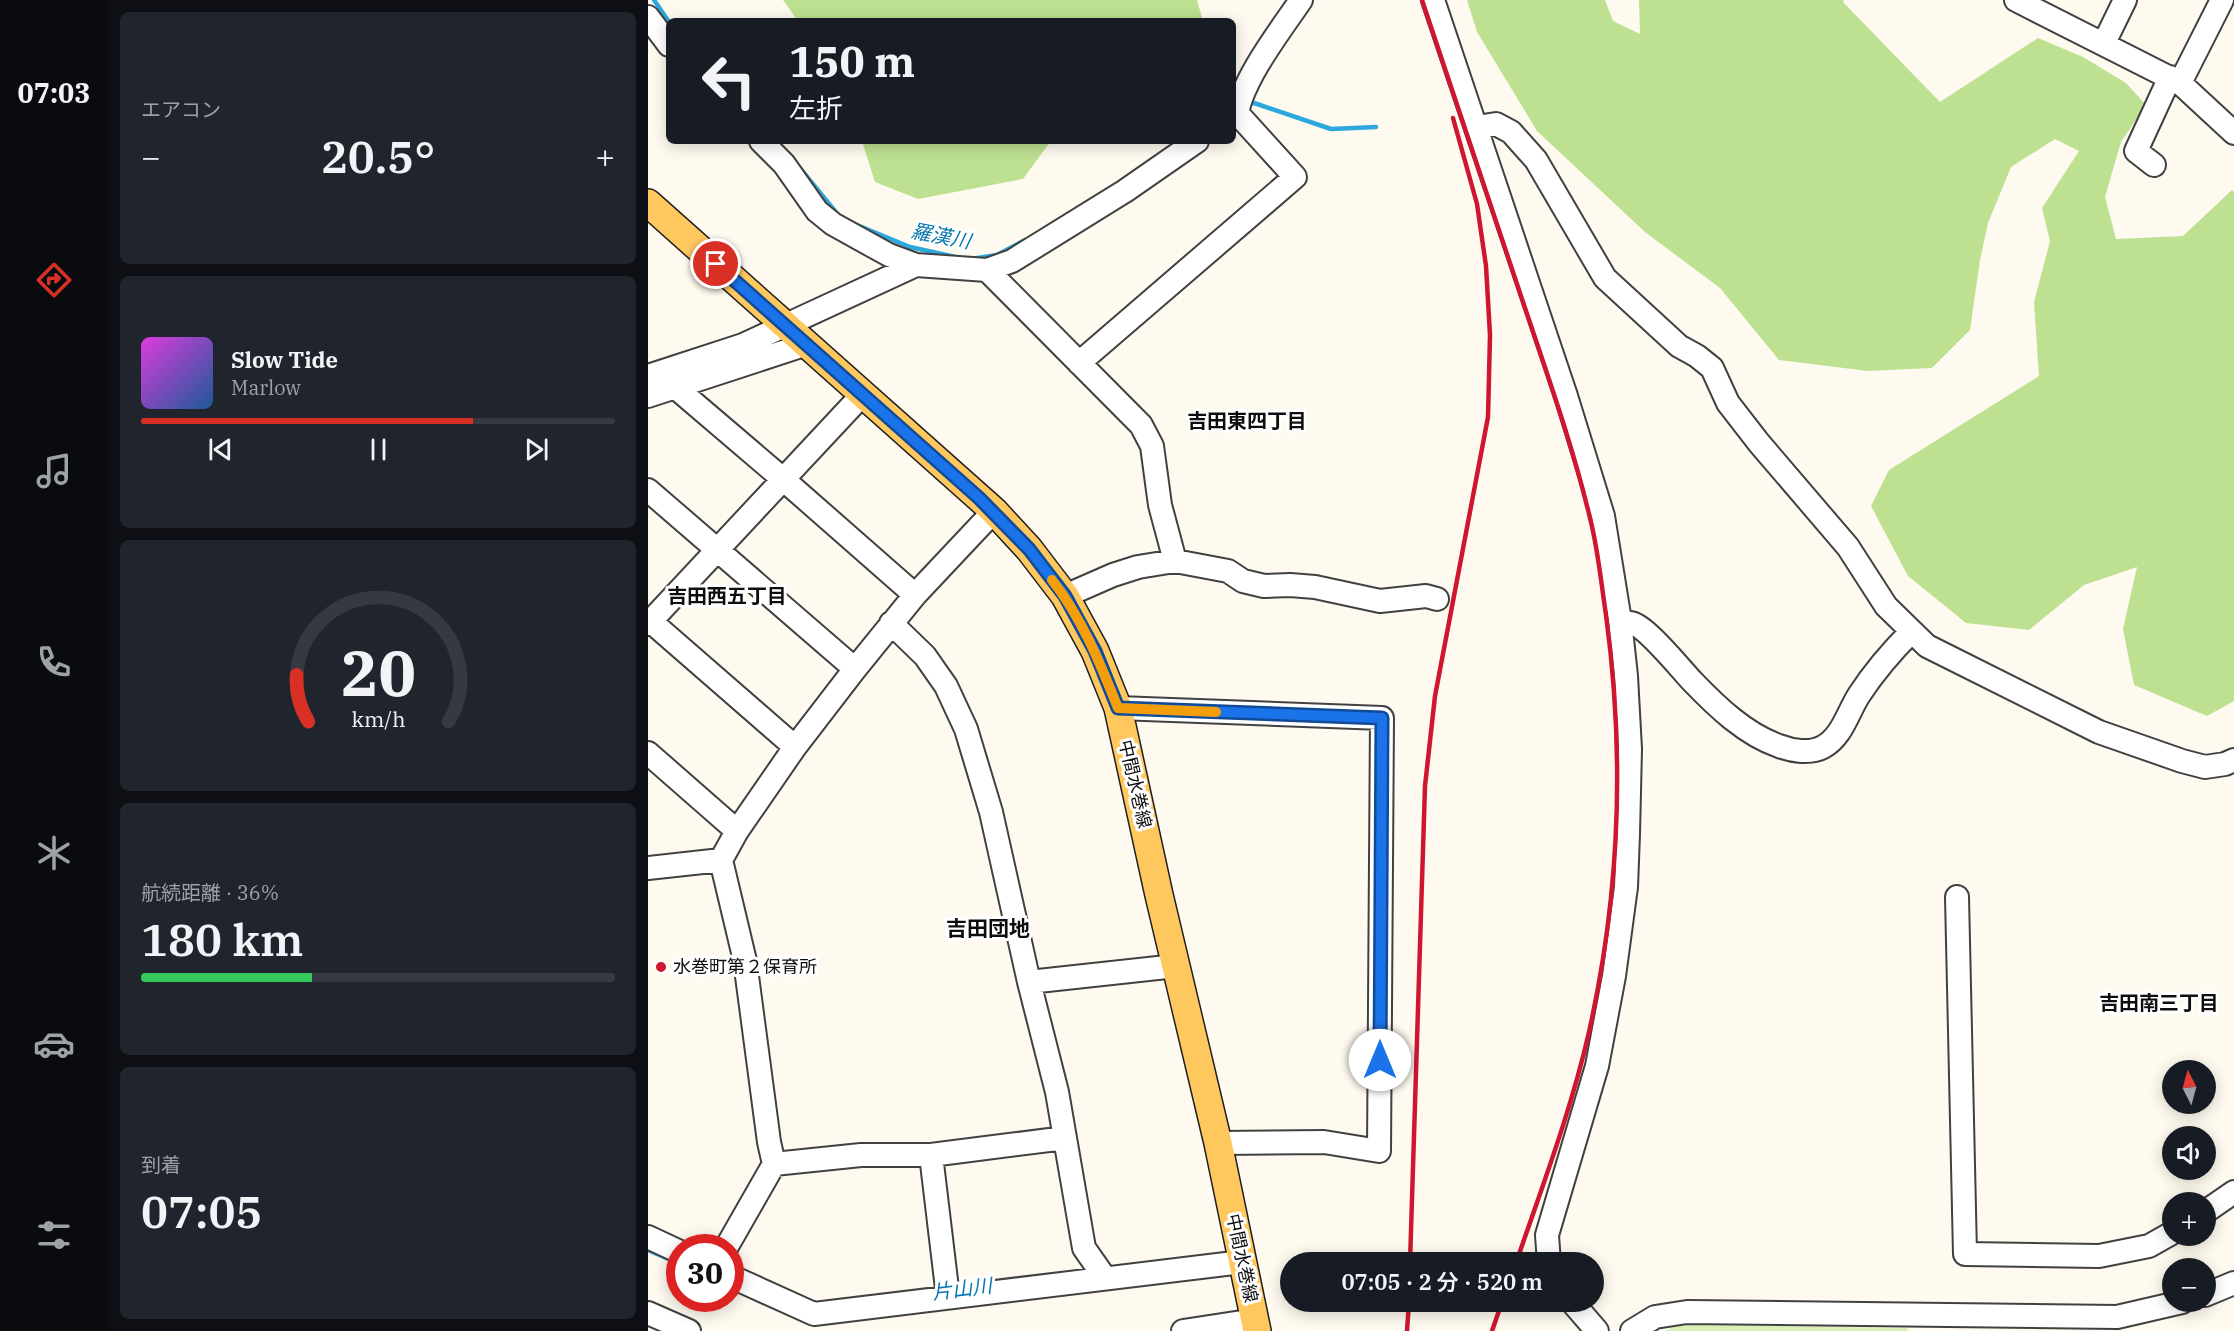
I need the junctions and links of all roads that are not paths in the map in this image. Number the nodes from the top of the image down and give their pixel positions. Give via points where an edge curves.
1 (1301, 0) edge
2 (1433, 0) edge
3 (2016, 0) edge
4 (2126, 0) edge
5 (2222, 0) edge
6 (648, 17) edge
7 (666, 41) edge
8 (2104, 43) junction
9 (2175, 80) junction
10 (1236, 112) edge
11 (1236, 116) edge
12 (1477, 127) junction
13 (2234, 133) edge
14 (764, 144) edge
15 (1193, 144) edge
16 (2154, 165) dead end
17 (648, 203) edge
18 (916, 265) junction
19 (987, 270) junction
20 (783, 325) junction
21 (807, 344) junction
22 (1079, 363) junction
23 (648, 376) edge
24 (675, 387) junction
25 (862, 395) junction
26 (648, 396) edge
27 (784, 480) junction
28 (648, 490) edge
29 (994, 512) junction
30 (716, 550) junction
31 (1175, 561) junction
32 (915, 595) junction
33 (1065, 596) junction
34 (1437, 599) dead end
35 (649, 621) edge
36 (1620, 621) junction
37 (891, 623) junction
38 (1911, 632) junction
39 (855, 669) junction
40 (1118, 708) junction
41 (795, 747) junction
42 (648, 753) edge
43 (2234, 760) edge
44 (737, 831) junction
45 (721, 860) junction
46 (648, 868) edge
47 (1957, 897) dead end
48 (1176, 966) junction
49 (1029, 982) junction
50 (1065, 1138) junction
51 (1218, 1143) junction
52 (931, 1155) junction
53 (774, 1164) junction
54 (2234, 1192) edge
55 (2216, 1204) edge
56 (734, 1234) edge
57 (648, 1237) edge
58 (2162, 1239) edge
59 (666, 1245) edge
60 (1548, 1252) edge
61 (1242, 1262) junction
62 (1105, 1278) junction
63 (744, 1282) edge
64 (2234, 1282) edge
65 (2216, 1290) edge
66 (948, 1298) junction
67 (2162, 1309) edge
68 (1581, 1312) edge
69 (648, 1313) edge
70 (2027, 1317) junction
71 (2119, 1324) edge
72 (1256, 1325) edge
73 (689, 1331) edge
74 (1183, 1331) edge
75 (1597, 1331) edge
76 (1632, 1331) edge
77 (1961, 1331) edge

1 - 10 street via 1248,84
2 - 12 street
3 - 8 street
4 - 8 street
5 - 9 street
6 - 7 street
8 - 9 street
9 - 13 street
9 - 16 street via 2136,151
11 - 22 street via 1295,177
12 - 36 street via 1603,516
12 - 38 street via 1496,124 1511,132 1536,160 1605,278 1679,346 1712,368 1728,403 1848,547 1886,606
14 - 18 street via 784,164 817,211 833,225
15 - 19 street via 1012,261
17 - 20 main road, 中間水巻線
18 - 19 street
18 - 20 street
19 - 22 street
20 - 21 main road, 中間水巻線
20 - 23 street via 743,345
21 - 24 street
21 - 25 main road, 中間水巻線
22 - 31 street via 1141,425 1152,446 1160,505
24 - 26 street
24 - 27 street
25 - 27 street
25 - 29 main road, 中間水巻線
27 - 30 street
27 - 32 street
28 - 30 street
29 - 32 street
29 - 33 main road, 中間水巻線
30 - 35 street
30 - 39 street
31 - 33 street via 1113,574
31 - 34 street via 1228,571 1243,581 1264,586 1315,587 1380,601
32 - 37 street
33 - 40 main road, 中間水巻線 via 1095,651
35 - 41 street
36 - 38 street via 1635,624 1759,739 1799,751 1822,748 1835,738 1858,696
36 - 60 street via 1630,749 1626,887 1597,1066 1547,1235
37 - 39 street
37 - 49 street via 930,663 946,686 966,729 991,812
38 - 43 street via 1962,666 2099,732 2205,766
39 - 41 street
40 - 48 main road, 中間水巻線
40 - 51 street via 1382,718 1379,1151 1323,1142
41 - 44 street
42 - 44 street
44 - 45 street
45 - 46 street
45 - 53 street via 744,962
47 - 58 street via 1965,1254 2099,1256 2149,1246
48 - 49 street
48 - 51 main road, 中間水巻線
49 - 50 street
50 - 52 street
50 - 62 street via 1084,1248
51 - 61 main road, 中間水巻線
52 - 53 street via 861,1155
52 - 66 street
53 - 56 street
54 - 55 street
57 - 59 street
61 - 62 street
61 - 72 main road, 中間水巻線
62 - 66 street
63 - 66 street via 814,1314
64 - 65 street
67 - 71 street
68 - 75 street
69 - 73 street
70 - 71 street
70 - 76 street via 1687,1312 1655,1317
70 - 77 street
72 - 74 street

